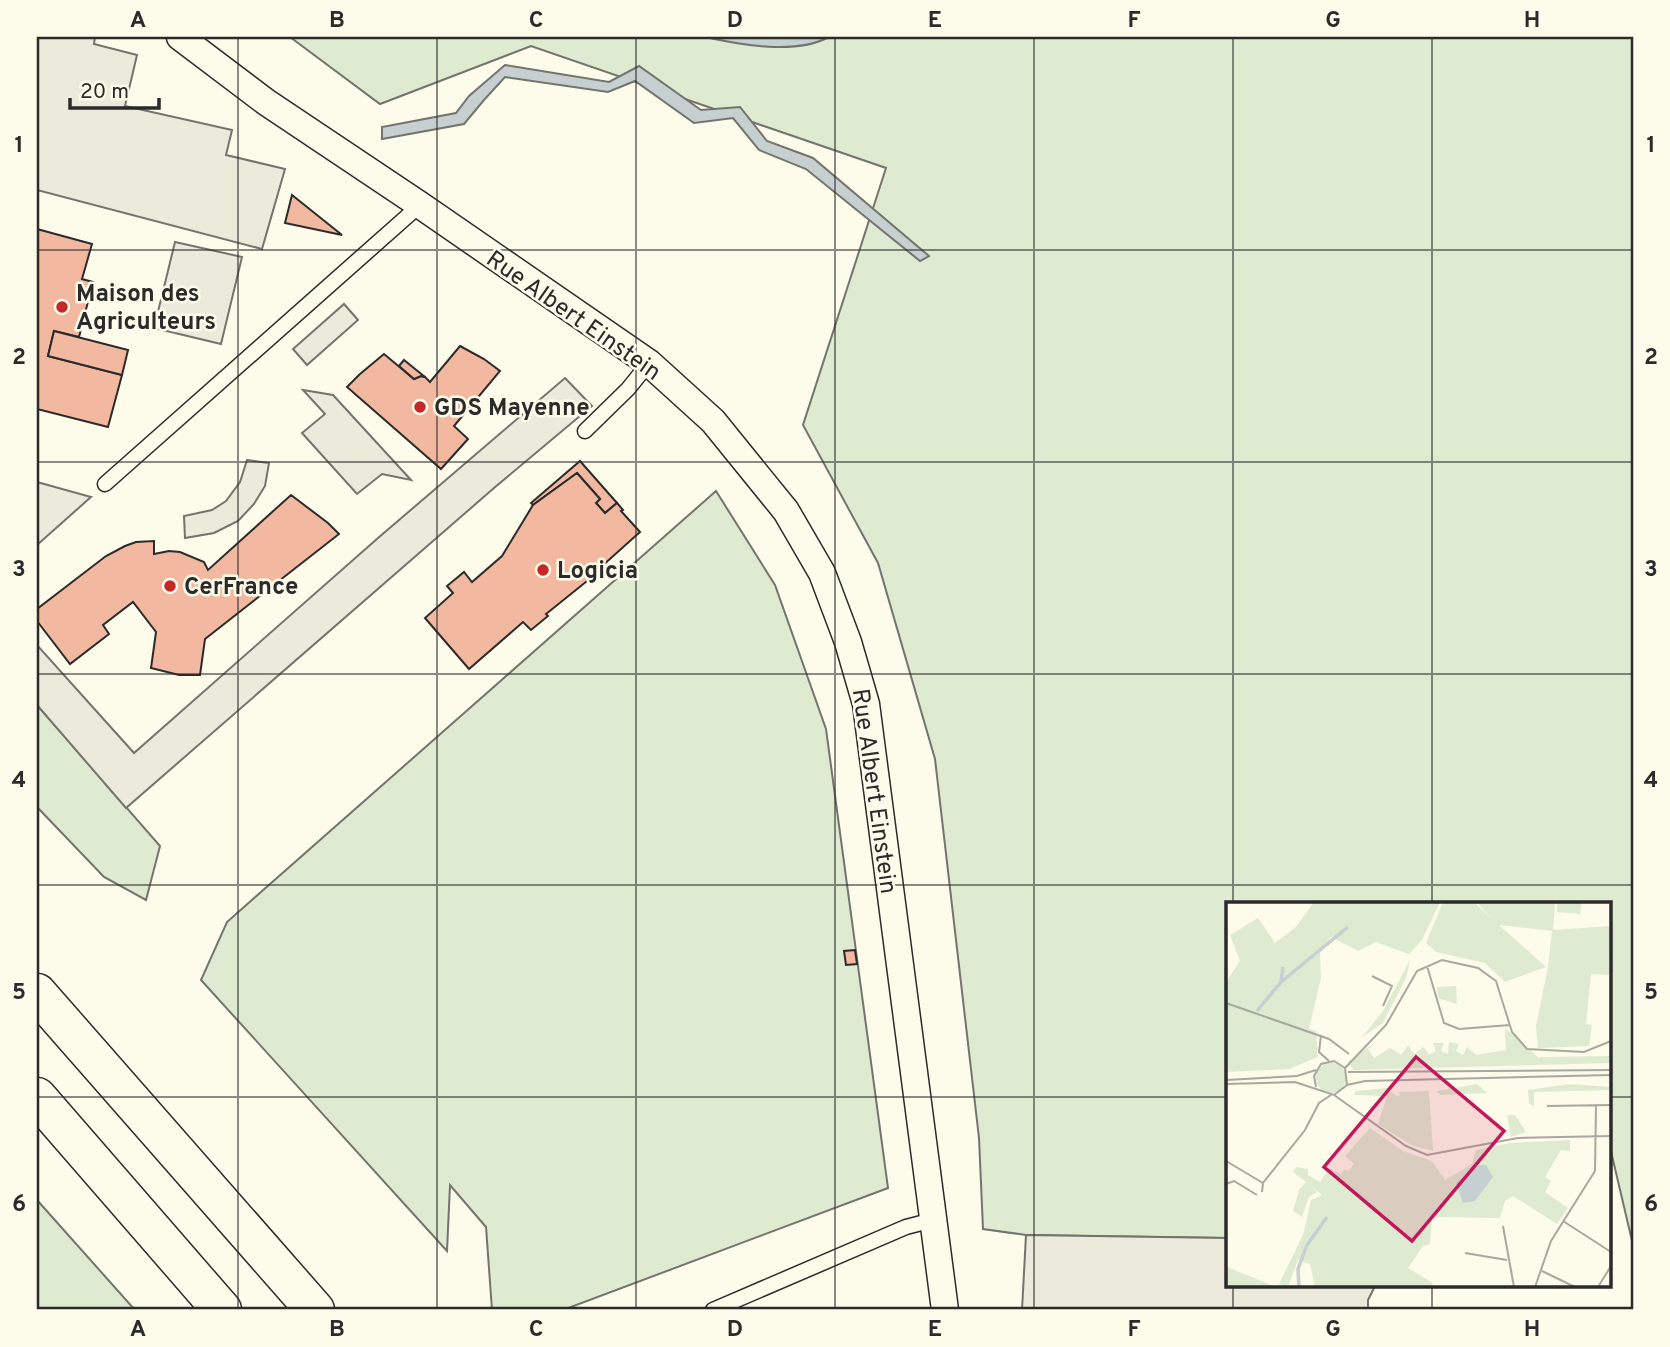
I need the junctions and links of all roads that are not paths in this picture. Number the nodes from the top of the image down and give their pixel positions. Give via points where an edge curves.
1 (180, 37) edge
2 (420, 205) junction
3 (649, 363) junction
4 (585, 431) dead end
5 (105, 484) dead end
6 (37, 993) edge
7 (37, 1097) edge
8 (933, 1220) junction
9 (222, 1310) edge
10 (315, 1310) edge
11 (713, 1310) edge
12 (945, 1310) edge

1 - 2 street, Rue Albert Einstein via 266,102
2 - 3 street, Rue Albert Einstein
2 - 5 lane
3 - 4 lane
3 - 8 street, Rue Albert Einstein via 713,421 786,511 822,573 848,642 866,704
6 - 10 main road
7 - 9 main road
8 - 11 lane via 906,1227
8 - 12 street, Rue Albert Einstein

